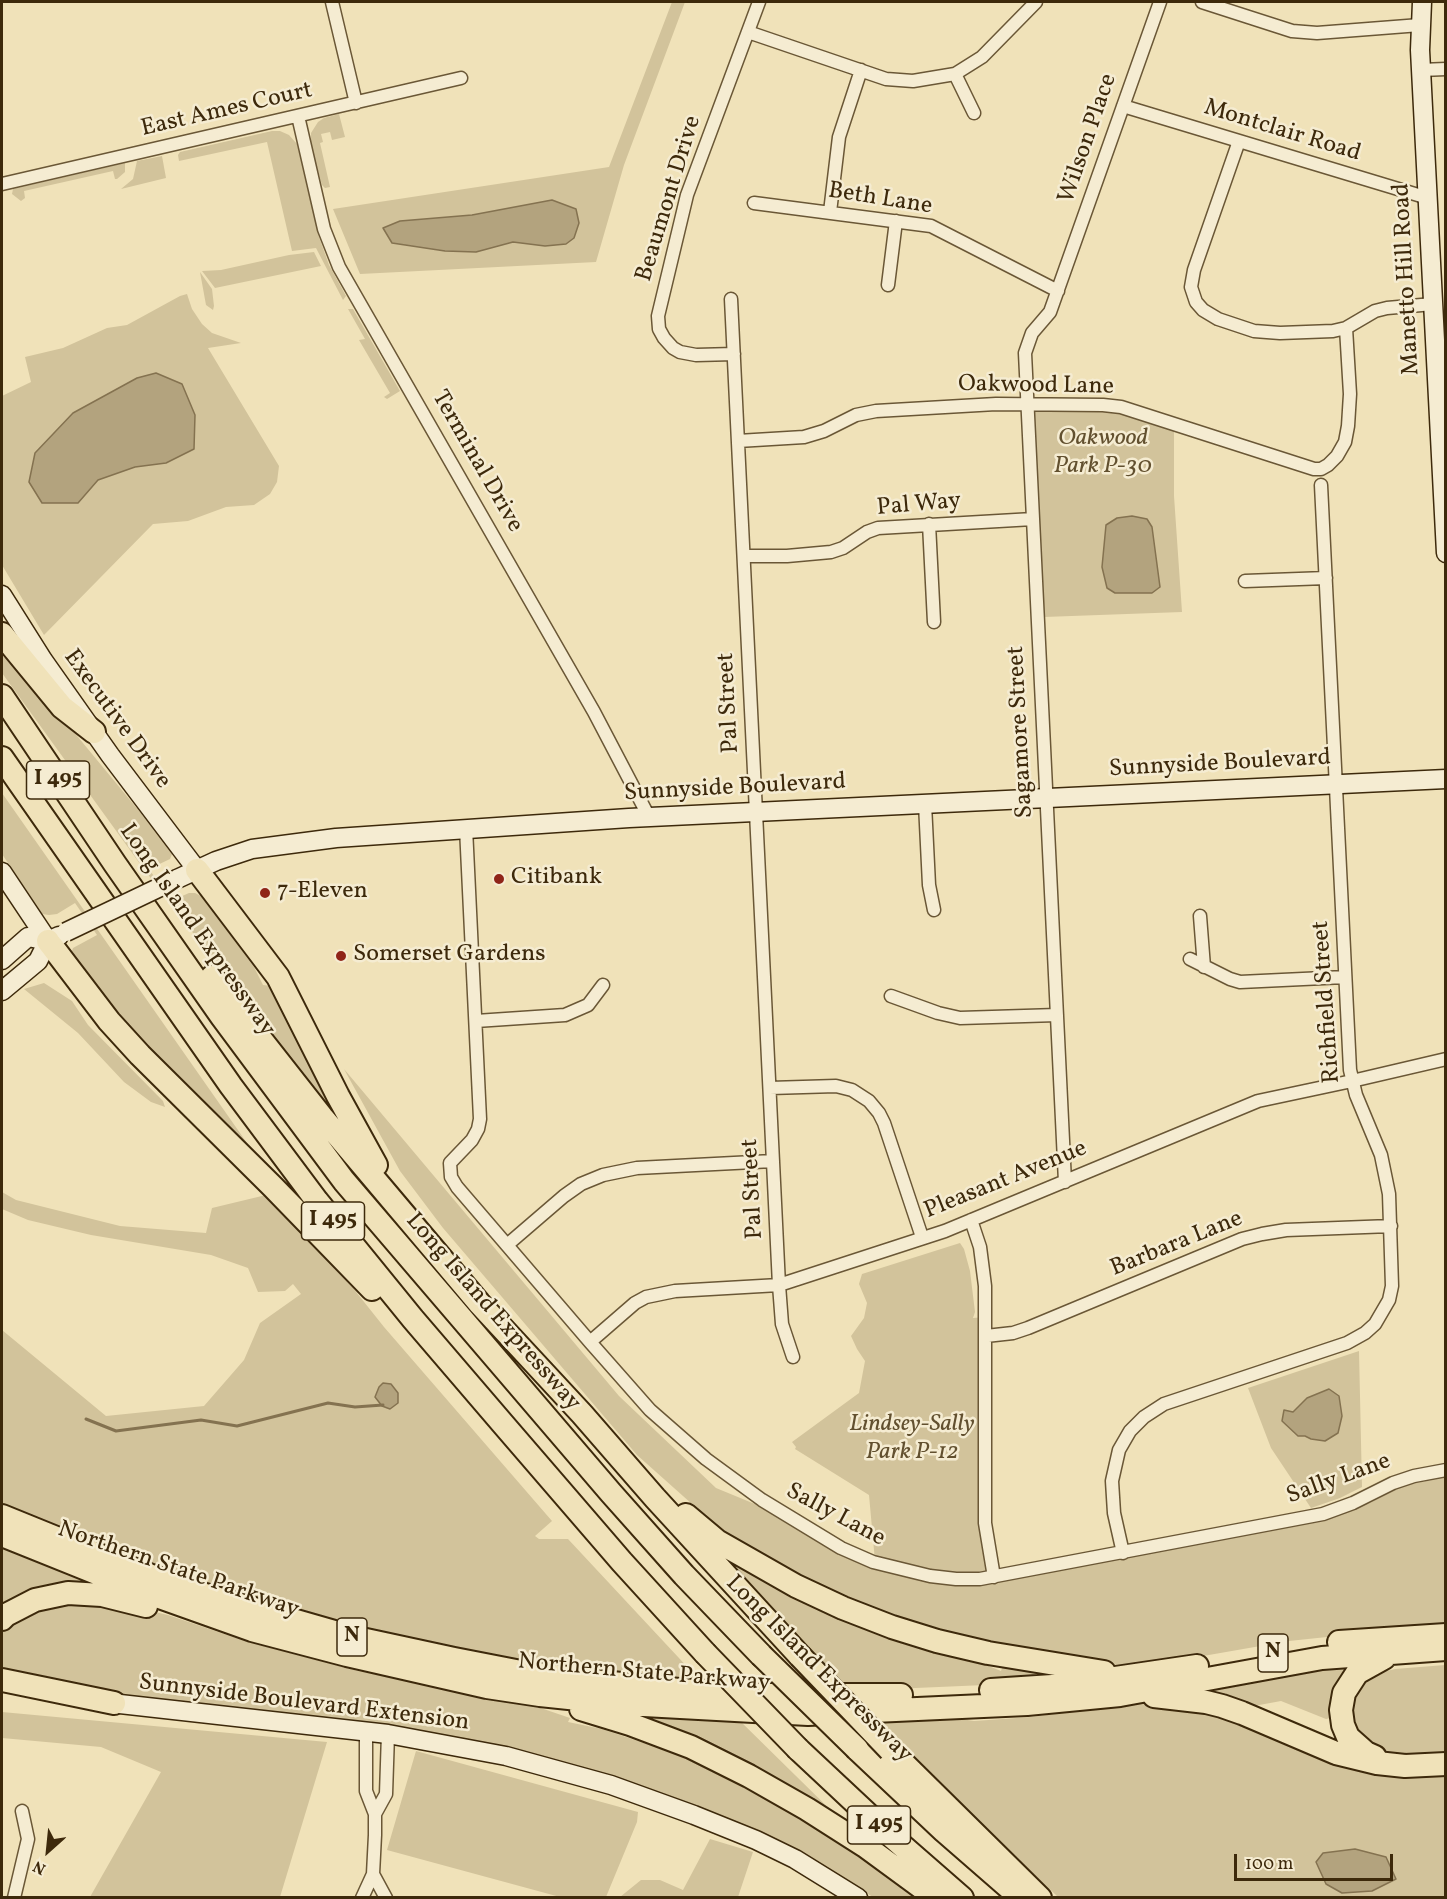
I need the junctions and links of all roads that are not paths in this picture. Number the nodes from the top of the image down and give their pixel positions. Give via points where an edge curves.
1 (332, 2) edge
2 (759, 2) edge
3 (1036, 2) edge
4 (1160, 2) edge
5 (1202, 2) edge
6 (1422, 2) edge
7 (1420, 25) junction
8 (748, 32) junction
9 (1446, 69) edge
10 (861, 70) junction
11 (1421, 70) junction
12 (955, 74) junction
13 (461, 78) dead end
14 (356, 103) junction
15 (1123, 106) junction
16 (974, 113) dead end
17 (298, 116) junction
18 (1239, 141) junction
19 (2, 184) edge
20 (1428, 198) junction
21 (754, 203) dead end
22 (830, 212) junction
23 (897, 221) junction
24 (888, 285) dead end
25 (1058, 291) junction
26 (731, 300) dead end
27 (1433, 304) junction
28 (1346, 328) junction
29 (734, 354) junction
30 (1027, 405) junction
31 (738, 441) junction
32 (1321, 485) dead end
33 (1444, 500) edge
34 (1033, 519) junction
35 (929, 524) junction
36 (1446, 553) edge
37 (744, 556) junction
38 (1326, 578) junction
39 (1245, 581) dead end
40 (2, 595) edge
41 (934, 622) dead end
42 (2, 634) edge
43 (2, 696) edge
44 (94, 732) junction
45 (2, 758) edge
46 (1446, 779) edge
47 (1336, 784) junction
48 (1046, 798) junction
49 (925, 804) junction
50 (756, 812) junction
51 (649, 817) junction
52 (466, 828) junction
53 (2, 872) edge
54 (187, 874) junction
55 (934, 910) dead end
56 (1200, 916) dead end
57 (161, 929) junction
58 (57, 937) junction
59 (1190, 959) dead end
60 (2, 960) edge
61 (1204, 967) junction
62 (1345, 978) junction
63 (603, 985) dead end
64 (2, 991) edge
65 (891, 996) dead end
66 (1057, 1015) junction
67 (476, 1021) junction
68 (1446, 1059) edge
69 (1352, 1081) junction
70 (770, 1088) junction
71 (773, 1161) junction
72 (1065, 1182) junction
73 (388, 1197) junction
74 (971, 1220) junction
75 (1390, 1226) junction
76 (922, 1237) junction
77 (507, 1245) junction
78 (779, 1285) junction
79 (986, 1336) junction
80 (590, 1342) junction
81 (793, 1357) dead end
82 (582, 1414) junction
83 (503, 1424) junction
84 (1446, 1470) edge
85 (2, 1516) edge
86 (2, 1535) edge
87 (1123, 1552) junction
88 (994, 1577) junction
89 (2, 1619) edge
90 (252, 1630) junction
91 (1446, 1635) edge
92 (1446, 1649) edge
93 (1392, 1654) junction
94 (2, 1680) edge
95 (1123, 1685) junction
96 (2, 1690) edge
97 (540, 1695) junction
98 (114, 1703) junction
99 (366, 1731) junction
100 (388, 1734) junction
101 (1446, 1759) edge
102 (1446, 1764) edge
103 (22, 1811) dead end
104 (375, 1814) junction
105 (373, 1874) junction
106 (14, 1898) edge
107 (362, 1898) edge
108 (386, 1898) edge
109 (858, 1898) edge
110 (936, 1898) edge
111 (962, 1898) edge
112 (1021, 1898) edge
113 (1040, 1898) edge

1 - 14 street
2 - 8 street, Beaumont Drive
3 - 12 street via 982,57
4 - 15 street, Wilson Place
5 - 7 street via 1292,31 1317,33
6 - 7 main road, Manetto Hill Road
7 - 11 main road, Manetto Hill Road
8 - 10 street
8 - 29 street, Beaumont Drive via 687,195 658,316 664,338 680,352
9 - 11 street
10 - 12 street via 886,79 913,81
10 - 22 street via 839,136
11 - 20 main road, Manetto Hill Road
12 - 16 street
13 - 14 street, East Ames Court
14 - 17 street, East Ames Court
15 - 18 street, Montclair Road
15 - 25 street, Wilson Place
17 - 19 street, East Ames Court
17 - 51 street, Terminal Drive via 324,229 339,267 594,712
18 - 20 street, Montclair Road
18 - 28 street via 1194,270 1191,287 1196,302 1218,319 1254,331
20 - 27 main road, Manetto Hill Road
21 - 22 street, Beth Lane
22 - 23 street, Beth Lane
23 - 24 street
23 - 25 street, Beth Lane via 931,226
25 - 30 street, Sagamore Street via 1050,312 1027,344
26 - 29 street, Pal Street
27 - 28 street via 1375,311
27 - 33 main road, Manetto Hill Road
28 - 30 street, Oakwood Lane via 1350,394 1345,442 1328,465 1314,469 1121,408
29 - 31 street, Pal Street
30 - 31 street, Oakwood Lane via 876,411 856,415 804,437
30 - 34 street, Sagamore Street
31 - 37 street, Pal Street
32 - 38 street, Richfield Street
33 - 36 main road, Manetto Hill Road
34 - 35 street, Pal Way
34 - 48 street, Sagamore Street
35 - 37 street, Pal Way via 878,528 831,552
35 - 41 street
37 - 50 street, Pal Street
38 - 39 street
38 - 47 street, Richfield Street
40 - 44 main road, Executive Drive
42 - 44 highway via 62,707
43 - 57 highway, Long Island Expressway / I 495
44 - 54 main road, Executive Drive
45 - 83 highway, I 495 via 281,1153 413,1319
46 - 47 main road, Sunnyside Boulevard
47 - 48 main road, Sunnyside Boulevard
47 - 62 street, Richfield Street
48 - 49 main road, Sunnyside Boulevard
48 - 66 street, Sagamore Street
49 - 50 main road, Sunnyside Boulevard
49 - 55 street
50 - 51 main road, Sunnyside Boulevard
50 - 70 street, Pal Street
51 - 52 main road, Sunnyside Boulevard
52 - 54 main road, Sunnyside Boulevard via 287,843 252,849
52 - 67 street
53 - 58 main road
54 - 58 main road, Sunnyside Boulevard, bridge
54 - 73 highway via 278,977 375,1163
56 - 61 street
57 - 73 highway via 194,954
57 - 112 highway, Long Island Expressway / I 495, bridge via 344,1181 618,1501 760,1655 944,1831
58 - 60 main road, Sunnyside Boulevard via 28,937
58 - 64 main road via 38,961
58 - 83 highway via 109,1021 140,1055
59 - 61 street
61 - 62 street via 1240,982
62 - 69 street, Richfield Street
63 - 67 street via 588,1005 565,1015
65 - 66 street via 960,1018
66 - 72 street, Sagamore Street
67 - 77 street, Sally Lane via 480,1119 472,1140 450,1163 451,1177
68 - 69 street, Pleasant Avenue
69 - 72 street, Pleasant Avenue via 1258,1101
69 - 75 street, Richfield Street via 1381,1155 1389,1194
70 - 71 street, Pal Street
70 - 76 street via 836,1086 869,1101 884,1123
71 - 77 street via 637,1168 603,1175 564,1196
71 - 78 street, Pal Street
72 - 74 street, Pleasant Avenue
73 - 82 highway
74 - 76 street, Pleasant Avenue
74 - 79 street via 983,1263
75 - 79 street, Barbara Lane via 1262,1233 1028,1328
75 - 87 street, Richfield Street via 1392,1286 1382,1314 1365,1333 1347,1343 1164,1404 1130,1431 1116,1457 1112,1481
76 - 78 street, Pleasant Avenue
77 - 80 street, Sally Lane
78 - 80 street, Pleasant Avenue via 657,1293 635,1303
78 - 81 street, Pal Street via 782,1324
79 - 88 street via 985,1523
80 - 88 street, Sally Lane via 650,1410 681,1438 762,1500 827,1540 873,1562 910,1572 956,1579
82 - 95 highway via 717,1541 796,1586 843,1608 937,1641
82 - 113 highway, bridge via 800,1656
83 - 111 highway, I 495, bridge via 705,1653 798,1749
84 - 87 street, Sally Lane via 1393,1483 1323,1514
85 - 95 highway, Northern State Parkway / N via 135,1570 301,1624 521,1672 757,1695 896,1695
86 - 90 highway, Northern State Parkway / N
87 - 88 street, Sally Lane
89 - 90 highway via 35,1600 68,1593 102,1595
90 - 97 highway, Northern State Parkway / N via 358,1658
91 - 95 highway, Northern State Parkway / N via 1340,1642
92 - 93 highway, Northern State Parkway / N
93 - 95 highway, Northern State Parkway / N via 1322,1658
93 - 101 highway via 1357,1673 1344,1693 1341,1710 1348,1737 1366,1753 1379,1758
94 - 98 highway
95 - 97 highway, Northern State Parkway / N via 1027,1704 808,1714
95 - 102 highway via 1222,1706 1336,1753 1405,1766
96 - 98 main road, Sunnyside Boulevard Extension
97 - 110 highway via 681,1743 749,1776 856,1840
98 - 99 main road, Sunnyside Boulevard Extension
99 - 100 main road, Sunnyside Boulevard Extension
99 - 104 street via 366,1791
100 - 104 street via 386,1794
100 - 109 main road, Sunnyside Boulevard Extension via 506,1756 653,1799 756,1840
103 - 106 street via 28,1839
104 - 105 street
105 - 107 street
105 - 108 street

